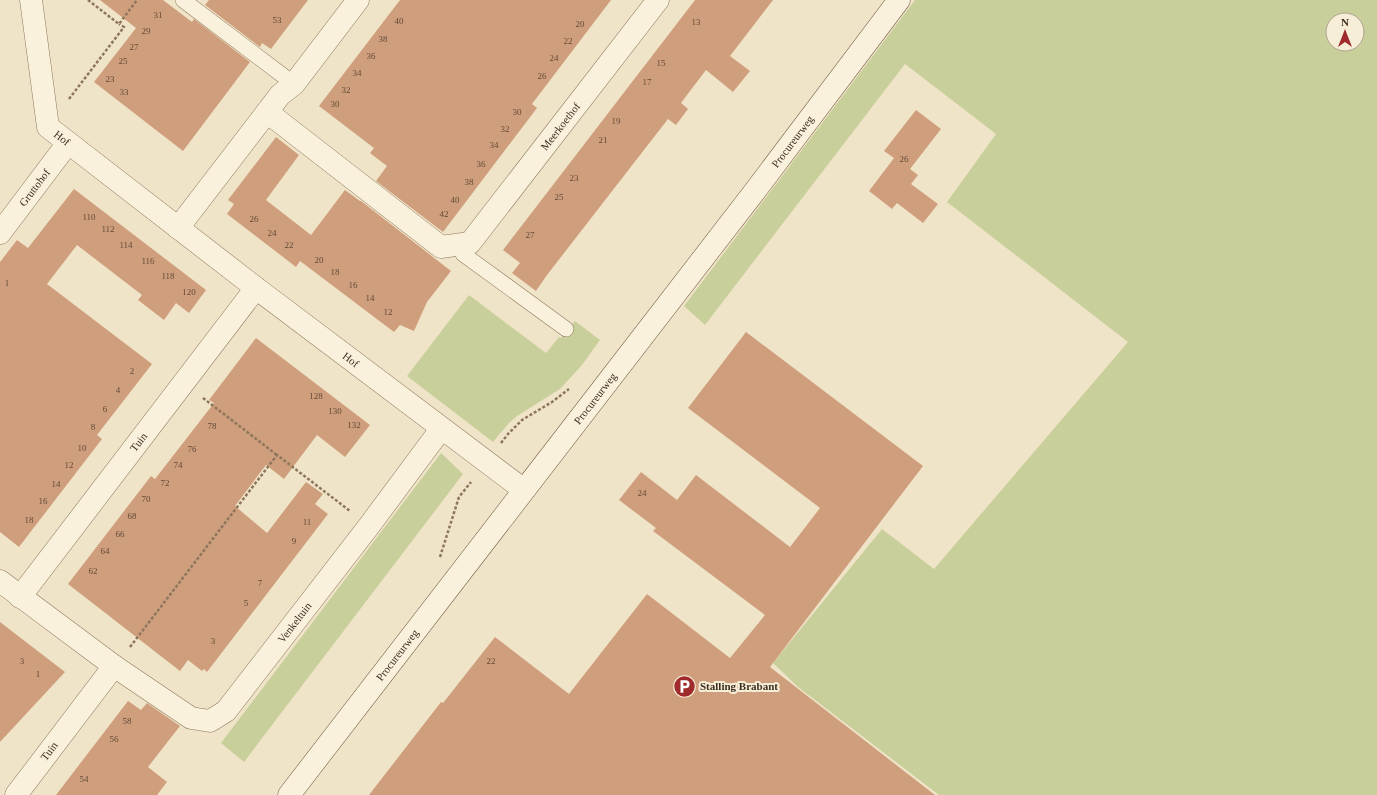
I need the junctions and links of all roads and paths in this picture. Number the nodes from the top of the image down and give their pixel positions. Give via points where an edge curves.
1 (31, 0) edge
2 (88, 0) edge
3 (137, 0) edge
4 (183, 0) edge
5 (358, 0) edge
6 (658, 0) edge
7 (899, 0) edge
8 (119, 24) junction
9 (294, 84) junction
10 (267, 112) junction
11 (48, 127) junction
12 (68, 143) junction
13 (178, 228) junction
14 (0, 233) edge
15 (458, 244) junction
16 (256, 288) junction
17 (566, 329) dead end
18 (184, 383) junction
19 (441, 429) junction
20 (277, 455) junction
21 (524, 490) junction
22 (369, 526) junction
23 (0, 581) edge
24 (20, 597) junction
25 (114, 667) junction
26 (16, 795) edge
27 (289, 795) edge

1 - 11 street, Hof
2 - 8 path
3 - 8 path
4 - 9 lane
5 - 9 street
6 - 15 street, Meerkoethof via 470,243
7 - 21 street, Procureurweg
8 - 11 path via 124,27
9 - 10 street via 280,95
10 - 13 street
10 - 15 street, Meerkoethof via 441,246
11 - 12 street, Hof
12 - 13 street, Hof
12 - 14 street, Gruttohof
13 - 16 street, Hof
15 - 17 lane via 463,254
16 - 18 street, Tuin
16 - 19 street, Hof
18 - 20 path
18 - 24 street, Tuin
19 - 21 street, Hof
19 - 22 street, Venkeltuin
20 - 22 path
20 - 25 path
21 - 27 street, Procureurweg
22 - 25 street, Venkeltuin via 226,711 210,721 191,718
23 - 24 street
24 - 25 street
25 - 26 street, Tuin

